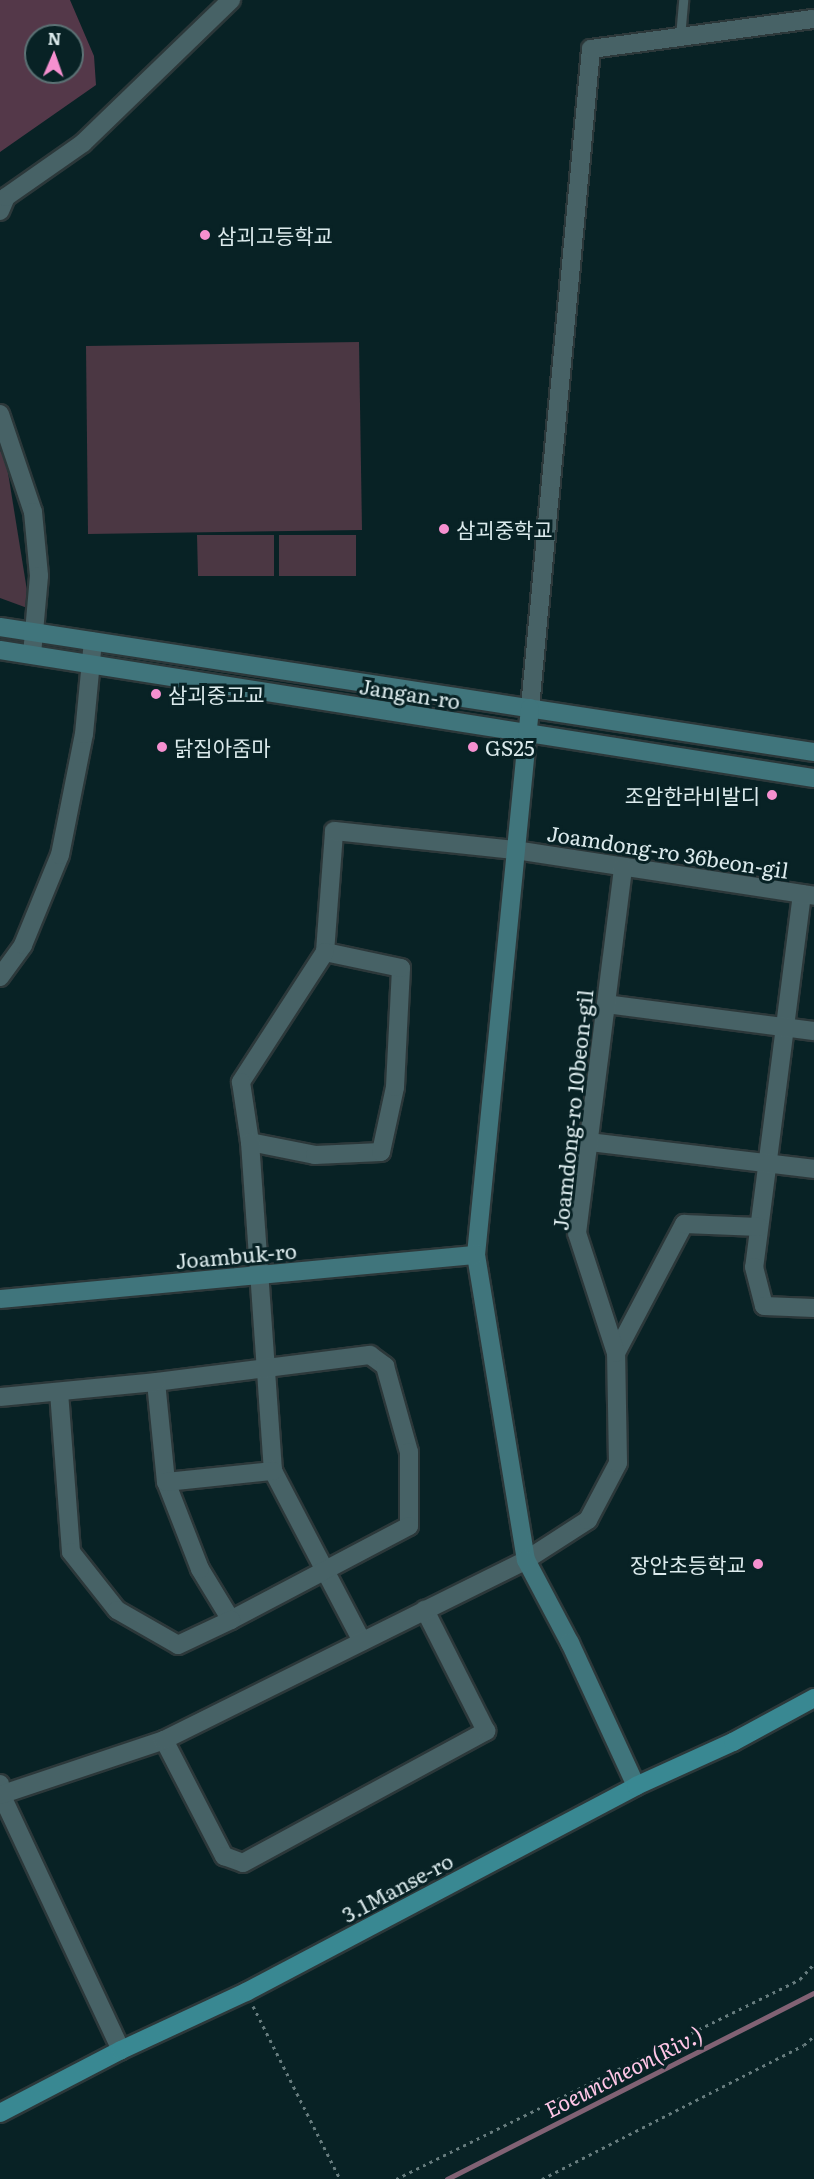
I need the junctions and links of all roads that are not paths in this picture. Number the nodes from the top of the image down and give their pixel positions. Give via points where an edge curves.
1 (231, 0) edge
2 (683, 0) edge
3 (814, 19) edge
4 (680, 37) junction
5 (0, 211) edge
6 (0, 414) edge
7 (0, 627) edge
8 (35, 632) junction
9 (93, 641) junction
10 (0, 650) edge
11 (32, 655) junction
12 (91, 664) junction
13 (530, 708) junction
14 (527, 734) junction
15 (814, 752) edge
16 (814, 778) edge
17 (515, 850) junction
18 (622, 867) junction
19 (808, 895) edge
20 (325, 952) junction
21 (0, 977) edge
22 (606, 1004) junction
23 (785, 1027) junction
24 (814, 1031) edge
25 (250, 1142) junction
26 (589, 1142) junction
27 (767, 1164) junction
28 (814, 1169) edge
29 (759, 1227) junction
30 (476, 1255) junction
31 (258, 1275) junction
32 (0, 1299) edge
33 (814, 1308) edge
34 (616, 1353) junction
35 (266, 1370) junction
36 (156, 1382) junction
37 (59, 1392) junction
38 (0, 1397) edge
39 (273, 1471) junction
40 (166, 1482) junction
41 (526, 1560) junction
42 (326, 1569) junction
43 (425, 1610) junction
44 (231, 1620) junction
45 (362, 1641) junction
46 (814, 1698) edge
47 (164, 1740) junction
48 (636, 1786) junction
49 (0, 1791) edge
50 (121, 2050) junction
51 (0, 2113) edge

1 - 5 street via 83,143 6,197
2 - 4 lane
3 - 4 street
4 - 13 street via 591,49
6 - 8 street via 33,512 39,576
7 - 8 street, Jangan-ro
8 - 9 street, Jangan-ro
8 - 11 street
9 - 12 street
9 - 13 street, Jangan-ro
10 - 11 street, Jangan-ro
11 - 12 street, Jangan-ro
12 - 14 street, Jangan-ro
12 - 21 street via 84,734 60,855 23,945
13 - 14 street
13 - 15 street, Jangan-ro
14 - 16 street, Jangan-ro
14 - 17 street
17 - 18 street, Joamdong-ro 36beon-gil
17 - 20 street, Joamdong-ro 36beon-gil via 334,831
17 - 30 street
18 - 19 street, Joamdong-ro 36beon-gil
18 - 22 street, Joamdong-ro 10beon-gil
19 - 23 street
20 - 25 street via 241,1082
20 - 25 street via 401,968 395,1087 381,1152 315,1155
22 - 23 street
22 - 26 street, Joamdong-ro 10beon-gil
23 - 24 street
23 - 27 street
25 - 31 street
26 - 27 street
26 - 34 street, Joamdong-ro 10beon-gil via 577,1233
27 - 28 street
27 - 29 street
29 - 33 street via 754,1267 764,1306
29 - 34 street, Joamdong-ro 10beon-gil via 684,1224
30 - 31 street, Joambuk-ro
30 - 41 street
31 - 32 street, Joambuk-ro
31 - 35 street
34 - 41 street, Joamdong-ro 10beon-gil via 618,1463 588,1520
35 - 36 street
35 - 39 street
35 - 42 street via 370,1355 385,1366 409,1452 409,1526
36 - 37 street
36 - 40 street
37 - 38 street
37 - 44 street via 71,1552 117,1610 178,1645
39 - 40 street
39 - 42 street
40 - 44 street via 200,1569
41 - 43 street, Joamdong-ro 10beon-gil
41 - 48 street via 570,1643
42 - 44 street
42 - 45 street
43 - 45 street, Joamdong-ro 10beon-gil
43 - 47 street via 486,1731 243,1863 224,1856
45 - 47 street, Joamdong-ro 10beon-gil
46 - 48 main road, 3.1Manse-ro via 733,1742
47 - 49 street, Joamdong-ro 10beon-gil
48 - 50 main road, 3.1Manse-ro via 246,1992
49 - 50 street
50 - 51 main road, 3.1Manse-ro

